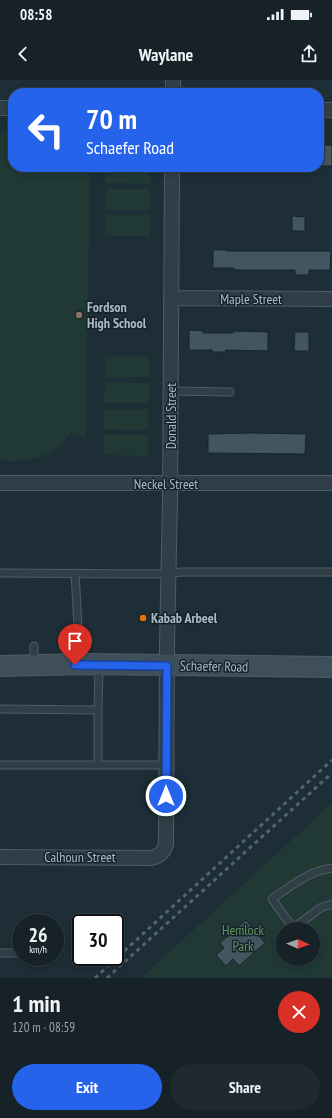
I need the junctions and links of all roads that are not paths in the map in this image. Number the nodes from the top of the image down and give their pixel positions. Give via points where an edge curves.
1 (172, 172) edge
2 (171, 298) junction
3 (332, 299) edge
4 (171, 390) junction
5 (230, 392) dead end
6 (0, 483) edge
7 (332, 483) edge
8 (170, 484) junction
9 (332, 572) edge
10 (0, 573) edge
11 (75, 573) junction
12 (168, 573) junction
13 (34, 646) dead end
14 (75, 665) junction
15 (99, 665) junction
16 (0, 666) edge
17 (34, 666) junction
18 (167, 666) junction
19 (332, 667) edge
20 (0, 708) edge
21 (98, 710) junction
22 (0, 764) edge
23 (98, 765) junction
24 (166, 765) junction
25 (160, 854) joint
26 (0, 857) edge
27 (332, 868) edge
28 (332, 904) edge
29 (0, 953) edge
30 (12, 953) edge

1 - 2 street, Donald Street
2 - 3 street, Maple Street
2 - 4 street, Donald Street
4 - 5 lane
4 - 8 street, Donald Street
6 - 8 street, Neckel Street
7 - 8 street, Neckel Street
8 - 12 street, Donald Street
9 - 12 lane
10 - 11 lane
11 - 12 lane
11 - 14 lane via 78,627
12 - 18 street, Donald Street
13 - 17 lane
14 - 15 main road, Schaefer Road
14 - 17 main road, Schaefer Road
15 - 18 main road, Schaefer Road
15 - 21 lane
16 - 17 main road, Schaefer Road
18 - 19 main road, Schaefer Road
18 - 24 street, Donald Street
20 - 21 lane
21 - 23 lane
22 - 23 lane
23 - 24 lane
24 - 25 street, Donald Street via 166,844
25 - 26 street, Calhoun Street via 151,858
27 - 28 lane via 321,870 295,882 272,899 293,928 322,907
29 - 30 lane

